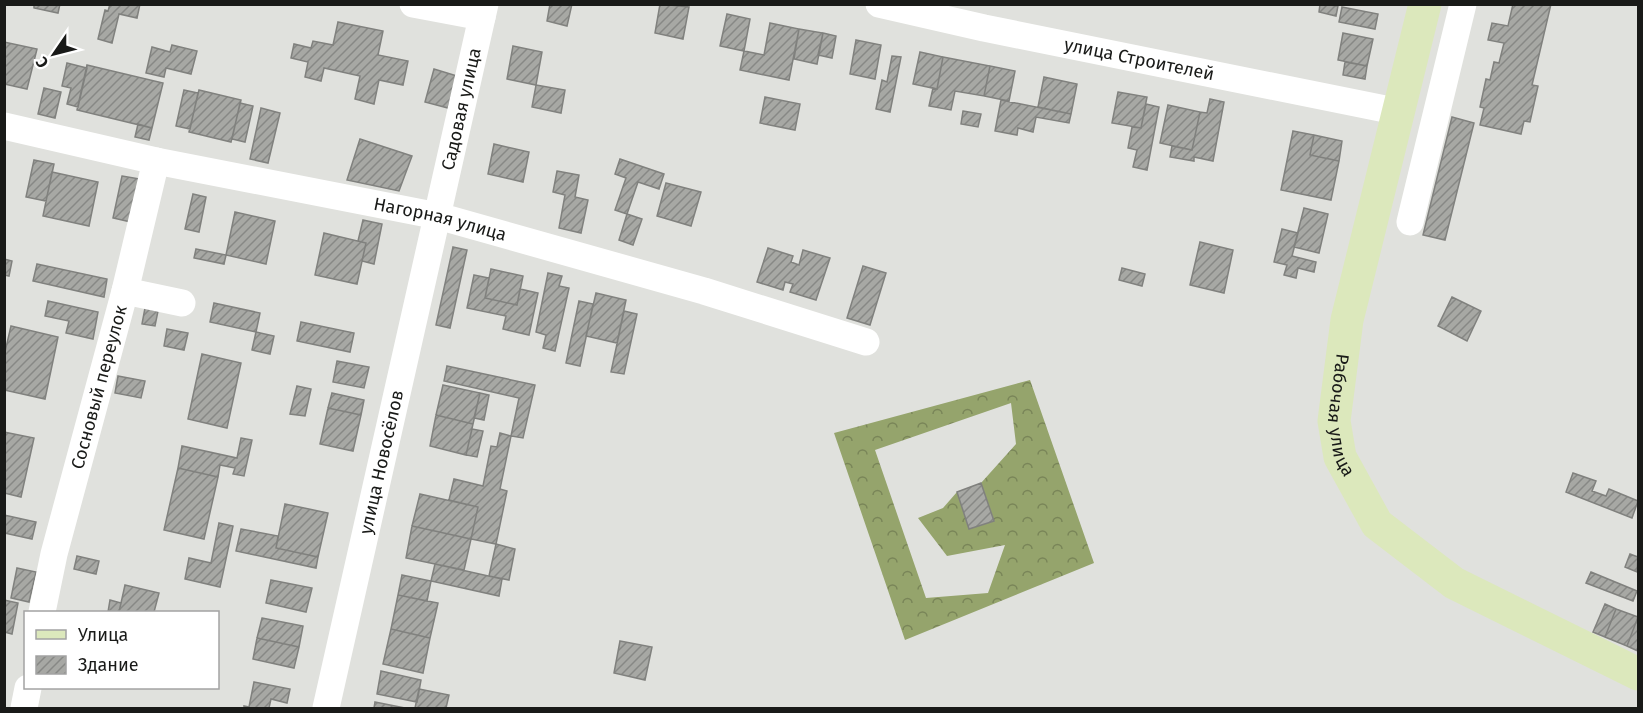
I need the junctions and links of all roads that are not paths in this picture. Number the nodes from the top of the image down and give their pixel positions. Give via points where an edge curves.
1 (413, 4) edge
2 (879, 4) edge
3 (1425, 4) edge
4 (1463, 4) edge
5 (483, 11) edge
6 (1400, 112) junction
7 (4, 126) edge
8 (156, 161) junction
9 (438, 216) junction
10 (1410, 222) dead end
11 (125, 291) junction
12 (182, 303) dead end
13 (866, 342) dead end
14 (42, 611) edge
15 (1638, 675) edge
16 (28, 689) edge
17 (24, 708) edge
18 (326, 708) edge

1 - 5 street
2 - 6 street, улица Строителей
3 - 6 main road, Рабочая улица
4 - 10 street
5 - 9 street, Садовая улица
6 - 15 main road, Рабочая улица via 1347,320 1334,421 1340,457 1377,524 1454,583
7 - 8 street, Нагорная улица
8 - 9 street, Нагорная улица
8 - 11 street, Сосновый переулок
9 - 13 street, Нагорная улица via 704,291
9 - 18 street, улица Новосёлов
11 - 12 street
11 - 14 street, Сосновый переулок
16 - 17 street

